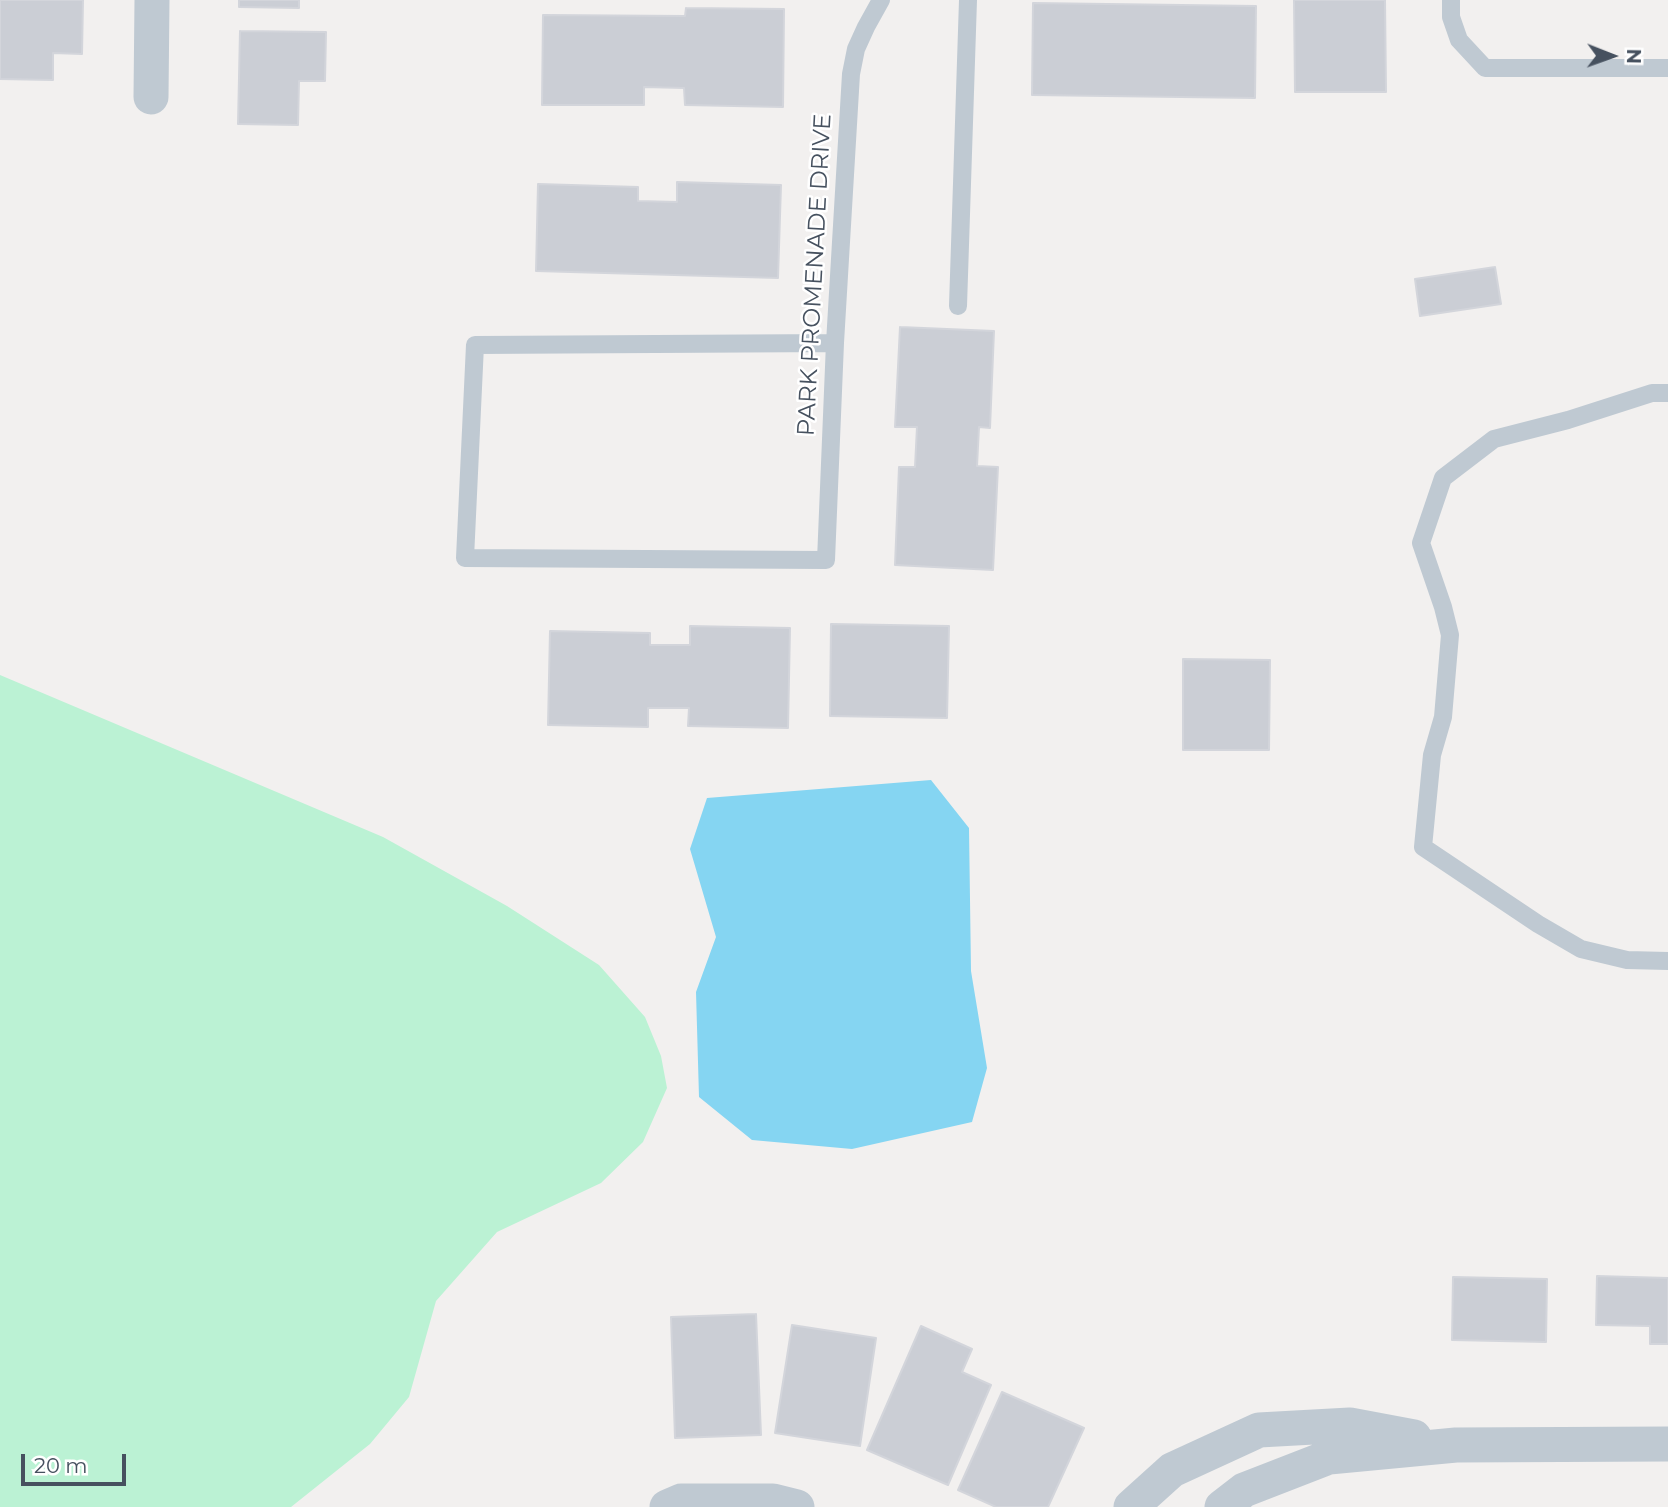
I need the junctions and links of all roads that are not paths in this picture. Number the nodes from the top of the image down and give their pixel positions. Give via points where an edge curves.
1 (152, 0) edge
2 (881, 0) edge
3 (968, 0) edge
4 (1451, 0) edge
5 (1668, 68) edge
6 (151, 97) dead end
7 (958, 306) dead end
8 (835, 343) junction
9 (1668, 393) edge
10 (1668, 961) edge
11 (1668, 1444) edge
12 (1456, 1445) junction
13 (667, 1507) edge
14 (797, 1507) edge
15 (1131, 1507) edge
16 (1222, 1507) edge

1 - 6 street
2 - 8 lane, PARK PROMENADE DRIVE via 856,49 851,74
3 - 7 lane
4 - 5 lane via 1459,40 1485,68
8 - 8 lane, PARK PROMENADE DRIVE via 475,345 465,558 826,560
9 - 10 lane via 1652,393 1494,439 1443,478 1421,543 1450,635 1423,847 1581,949 1627,960
11 - 12 street
12 - 15 street via 1350,1425 1259,1430 1172,1470
12 - 16 street via 1329,1457 1244,1490
13 - 14 street via 681,1501 773,1502

